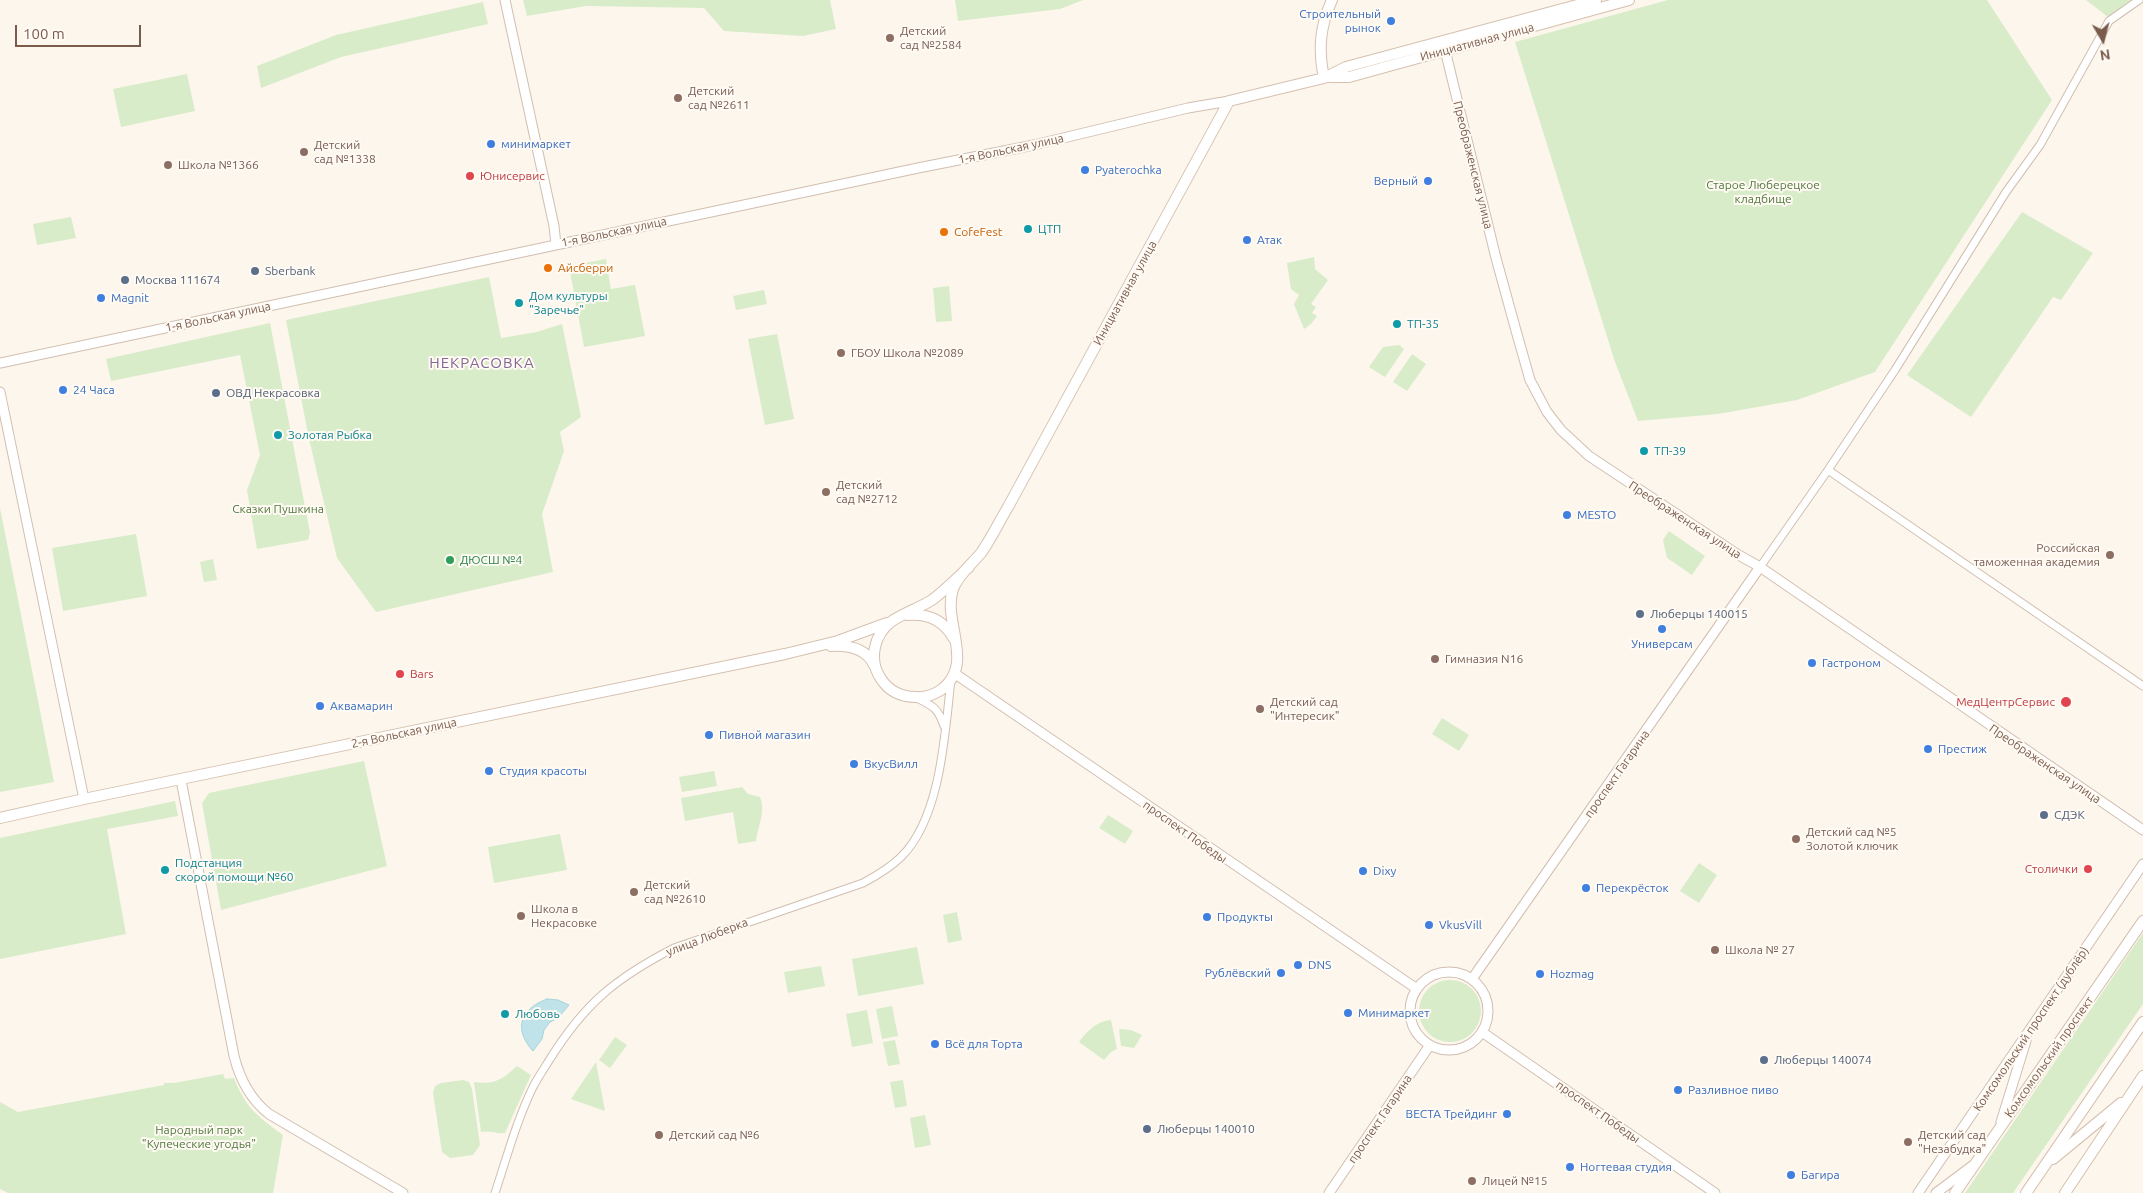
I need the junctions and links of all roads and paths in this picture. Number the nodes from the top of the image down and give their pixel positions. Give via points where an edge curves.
1 (505, 0) edge
2 (1332, 0) edge
3 (1596, 0) edge
4 (1629, 0) edge
5 (2139, 0) edge
6 (1445, 50) junction
7 (1324, 78) junction
8 (1229, 101) junction
9 (556, 245) junction
10 (0, 363) edge
11 (0, 392) edge
12 (1828, 470) junction
13 (969, 567) junction
14 (1760, 567) junction
15 (903, 616) junction
16 (892, 621) junction
17 (957, 648) junction
18 (808, 649) junction
19 (875, 666) junction
20 (953, 676) junction
21 (2143, 686) edge
22 (916, 698) junction
23 (945, 729) junction
24 (180, 780) junction
25 (84, 799) junction
26 (0, 818) edge
27 (2143, 830) edge
28 (2143, 864) edge
29 (2143, 921) edge
30 (1472, 979) junction
31 (1416, 989) junction
32 (2143, 1022) edge
33 (1482, 1032) junction
34 (2030, 1032) junction
35 (1430, 1045) junction
36 (2143, 1076) edge
37 (2133, 1092) junction
38 (2000, 1128) junction
39 (1975, 1164) junction
40 (2045, 1165) junction
41 (403, 1193) edge
42 (495, 1193) edge
43 (1330, 1193) edge
44 (1715, 1193) edge
45 (1918, 1193) edge
46 (1936, 1193) edge
47 (1955, 1193) edge
48 (2026, 1193) edge
49 (2065, 1193) edge

1 - 9 street
2 - 7 main road via 1320,38
3 - 7 main road, Инициативная улица via 1346,68
4 - 6 main road, Инициативная улица
5 - 12 street via 2109,20 2040,145 2006,192 1895,370
6 - 7 main road, Инициативная улица via 1349,77
6 - 14 street, Преображенская улица via 1515,327 1530,380 1547,412 1589,456
7 - 8 main road, Инициативная улица
8 - 9 street, 1-я Вольская улица
8 - 13 main road, Инициативная улица via 1008,507
9 - 10 street, 1-я Вольская улица
11 - 25 street
12 - 14 street
12 - 21 street
13 - 15 main road, Инициативная улица via 943,591
13 - 17 main road, Инициативная улица via 959,578 952,594
14 - 27 street, Преображенская улица
14 - 30 street, проспект Гагарина
15 - 16 main road, Инициативная улица
15 - 17 main road, Инициативная улица via 918,614 940,622 949,630
16 - 18 main road, 2-я Вольская улица via 870,631
16 - 19 main road, Инициативная улица via 878,637 874,648
17 - 20 main road, Инициативная улица
18 - 19 main road, 2-я Вольская улица via 855,648 868,655
18 - 24 main road, 2-я Вольская улица
19 - 22 main road via 893,692
20 - 22 main road via 936,693
20 - 23 street, улица Люберка
20 - 31 street, проспект Победы
22 - 23 street via 933,706 940,714
23 - 42 street, улица Люберка via 926,822 901,858 882,873 863,883 674,948 646,962 595,999 560,1043 534,1084
24 - 25 main road, 2-я Вольская улица
24 - 41 street via 234,1056 248,1092 269,1114
25 - 26 main road, 2-я Вольская улица
28 - 34 street, Комсомольский проспект (дублёр)
29 - 38 main road, Комсомольский проспект
30 - 31 street via 1458,972 1442,972 1428,978
30 - 33 street via 1486,998 1487,1021
31 - 35 street via 1410,1013 1416,1031
32 - 40 main road
33 - 35 street via 1464,1047 1452,1050
33 - 44 street, проспект Победы
34 - 38 street
34 - 45 street, Комсомольский проспект (дублёр)
35 - 43 street, проспект Гагарина
36 - 37 main road
37 - 40 main road
37 - 49 main road
38 - 39 main road, Комсомольский проспект
39 - 46 street
39 - 47 main road, Комсомольский проспект
40 - 48 main road

